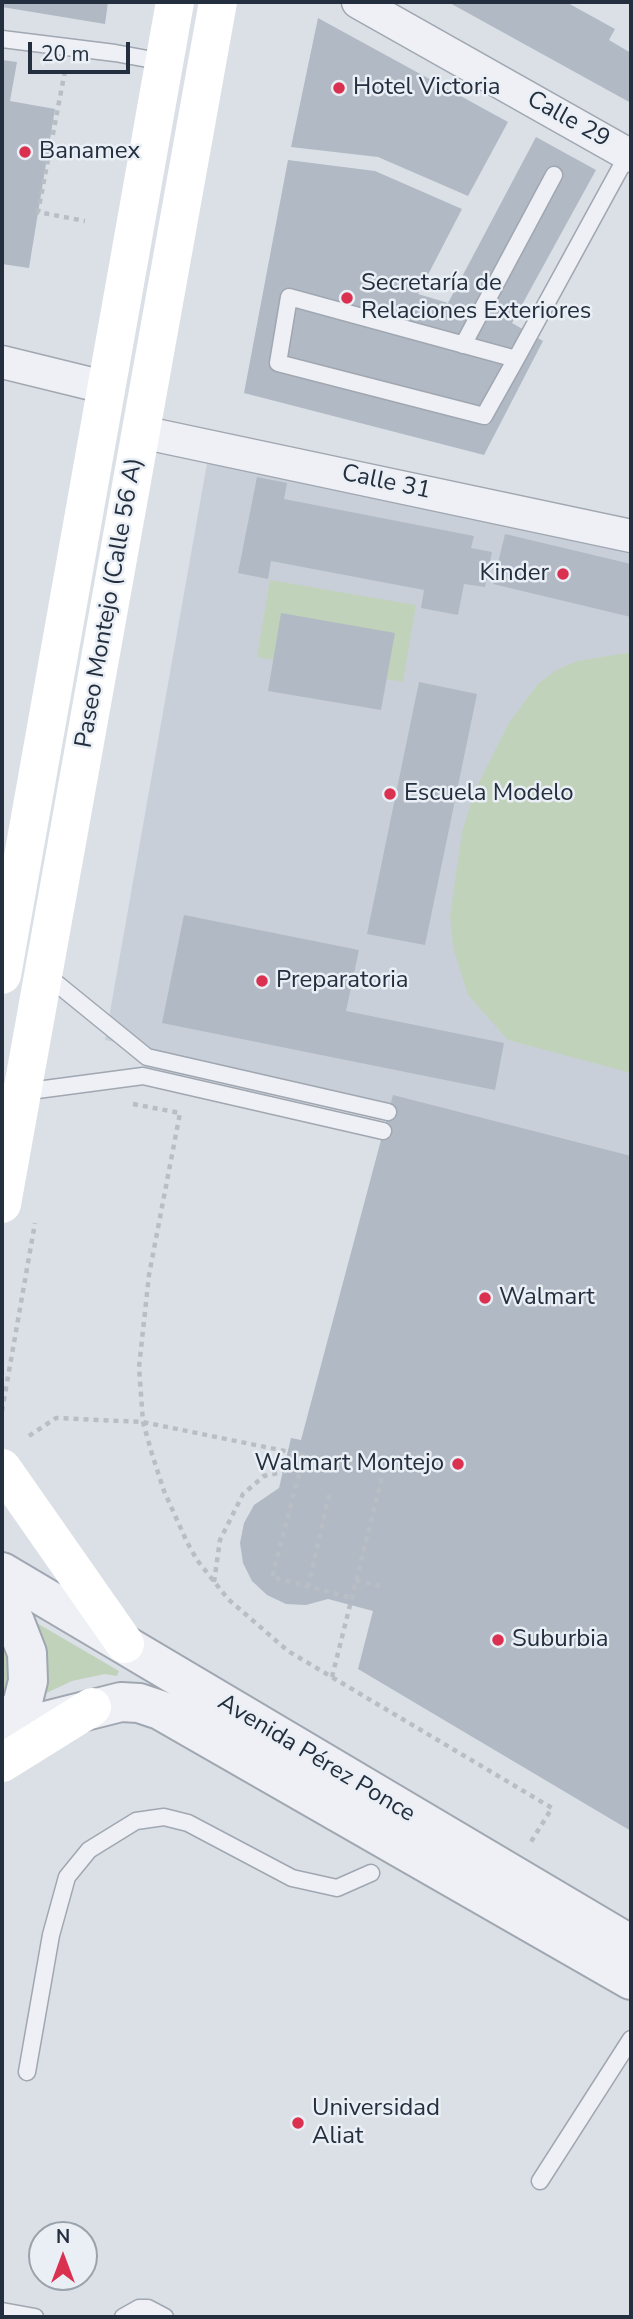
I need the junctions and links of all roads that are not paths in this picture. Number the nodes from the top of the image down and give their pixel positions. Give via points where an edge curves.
1 (175, 2) edge
2 (218, 2) edge
3 (358, 2) edge
4 (2, 39) edge
5 (164, 62) junction
6 (630, 155) edge
7 (554, 175) dead end
8 (463, 345) junction
9 (516, 359) junction
10 (2, 362) edge
11 (104, 387) junction
12 (141, 432) junction
13 (631, 536) edge
14 (43, 973) junction
15 (2, 975) edge
16 (22, 1093) junction
17 (388, 1112) dead end
18 (383, 1131) dead end
19 (2, 1204) edge
20 (2, 1468) edge
21 (2, 1572) edge
22 (2, 1603) edge
23 (125, 1644) junction
24 (92, 1707) junction
25 (2, 1730) edge
26 (2, 1763) edge
27 (371, 1873) dead end
28 (631, 1945) edge
29 (631, 1980) edge
30 (631, 2039) edge
31 (27, 2072) dead end
32 (540, 2181) dead end
33 (2, 2311) edge
34 (35, 2317) edge
35 (123, 2317) edge
36 (165, 2317) edge

1 - 5 main road, Paseo Montejo (Calle 56 A)
2 - 12 main road, Paseo Montejo (Calle 56 A)
3 - 6 street, Calle 29
4 - 5 lane
5 - 11 main road, Paseo Montejo (Calle 56 A)
6 - 9 lane
7 - 8 lane
8 - 9 lane
8 - 9 lane via 289,297 278,363 484,416
10 - 11 street
11 - 15 main road, Paseo Montejo (Calle 56 A)
12 - 13 street, Calle 31
12 - 14 main road, Paseo Montejo (Calle 56 A)
14 - 16 main road, Paseo Montejo (Calle 56 A)
14 - 17 lane via 147,1057
16 - 18 lane via 143,1076
16 - 19 main road, Paseo Montejo (Calle 56 A)
20 - 23 main road
21 - 23 street, Avenida Pérez Ponce
22 - 25 street via 27,1653 28,1681 22,1705
23 - 28 street, Avenida Pérez Ponce
24 - 25 street, Avenida Pérez Ponce
24 - 26 main road
24 - 29 street, Avenida Pérez Ponce via 121,1702 160,1710
27 - 31 lane via 337,1888 292,1878 188,1824 164,1817 136,1821 89,1850 68,1877 51,1935
30 - 32 lane
33 - 34 lane
35 - 36 lane via 148,2308

